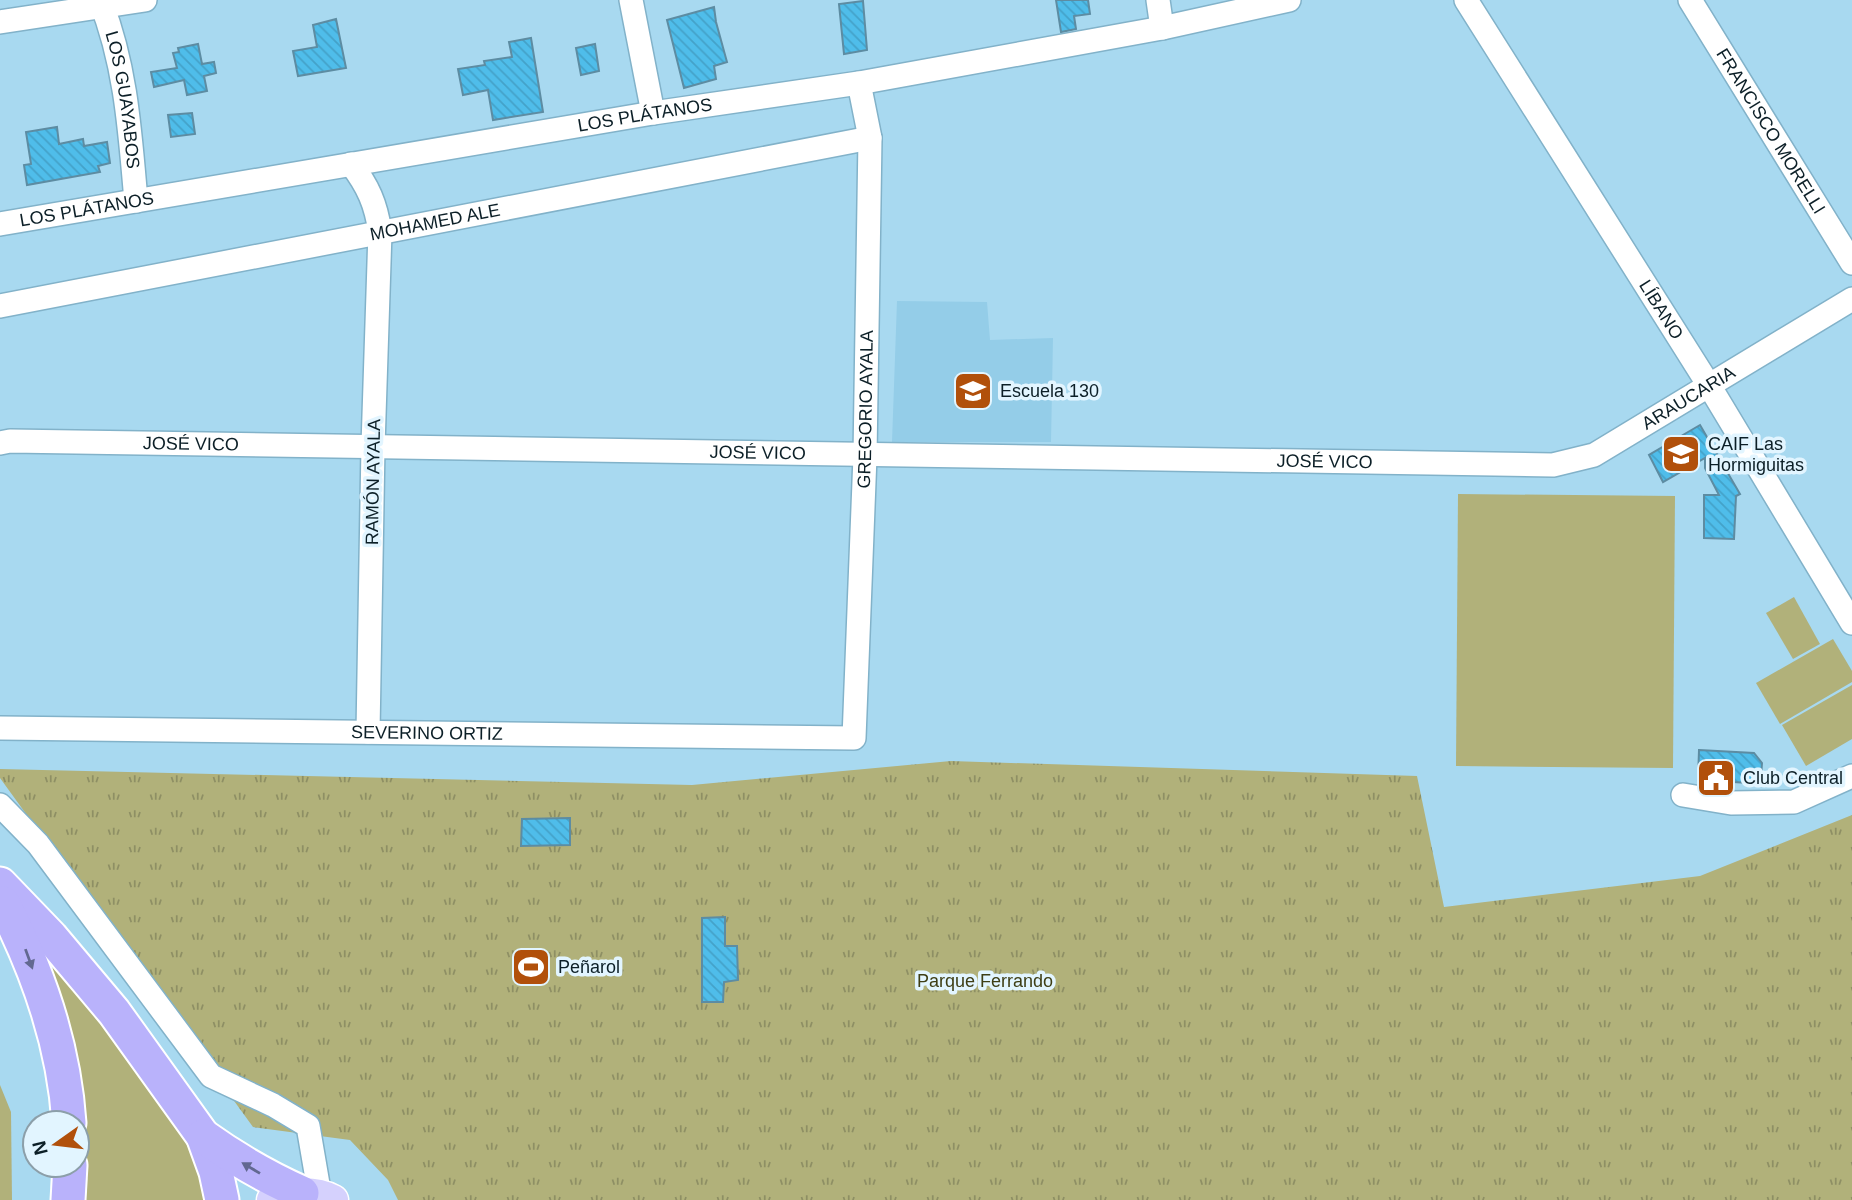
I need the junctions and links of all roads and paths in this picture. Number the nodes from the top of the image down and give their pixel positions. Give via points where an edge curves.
1 (145, 0) edge
2 (631, 0) edge
3 (1158, 0) edge
4 (1289, 0) edge
5 (1466, 0) edge
6 (1690, 0) edge
7 (102, 4) edge
8 (0, 22) edge
9 (1162, 28) junction
10 (859, 83) junction
11 (653, 113) junction
12 (870, 138) junction
13 (351, 164) junction
14 (136, 201) junction
15 (0, 224) edge
16 (380, 232) junction
17 (1852, 263) edge
18 (1852, 299) edge
19 (0, 306) edge
20 (1710, 387) junction
21 (0, 443) edge
22 (373, 446) junction
23 (865, 456) junction
24 (1515, 466) joint
25 (1852, 623) edge
26 (0, 728) edge
27 (368, 732) junction
28 (854, 738) joint
29 (1852, 776) edge
30 (1684, 794) dead end
31 (0, 805) edge
32 (0, 884) edge
33 (0, 897) edge
34 (66, 1109) edge
35 (203, 1136) junction
36 (69, 1179) edge
37 (307, 1197) edge
38 (68, 1200) edge
39 (222, 1200) edge

1 - 7 street
2 - 11 street
3 - 9 street
4 - 9 street, LOS PLÁTANOS
5 - 20 street, LÍBANO
6 - 17 street, FRANCISCO MORELLI
7 - 8 street
7 - 14 street, LOS GUAYABOS via 119,53
9 - 10 street, LOS PLÁTANOS
10 - 11 street, LOS PLÁTANOS
10 - 12 street, GREGORIO AYALA
11 - 13 street, LOS PLÁTANOS
12 - 16 street, MOHAMED ALE
12 - 23 street, GREGORIO AYALA
13 - 14 street, LOS PLÁTANOS
13 - 16 street, RAMÓN AYALA via 377,208
14 - 15 street, LOS PLÁTANOS
16 - 19 street, MOHAMED ALE
16 - 22 street, RAMÓN AYALA
18 - 20 street, ARAUCARIA
20 - 24 street, ARAUCARIA via 1594,455 1553,465
20 - 25 street, LÍBANO
21 - 22 street, JOSÉ VICO
22 - 23 street, JOSÉ VICO
22 - 27 street, RAMÓN AYALA
23 - 24 street, JOSÉ VICO
23 - 28 street, GREGORIO AYALA
26 - 27 street, SEVERINO ORTIZ
27 - 28 street, SEVERINO ORTIZ
29 - 30 street via 1794,802 1731,803
31 - 37 street via 38,844 211,1076 299,1120 297,1138
32 - 35 highway via 114,1012
33 -> 34 highway via 23,942 56,1035
37 -> 35 highway via 267,1178
35 - 39 highway
36 - 38 highway

